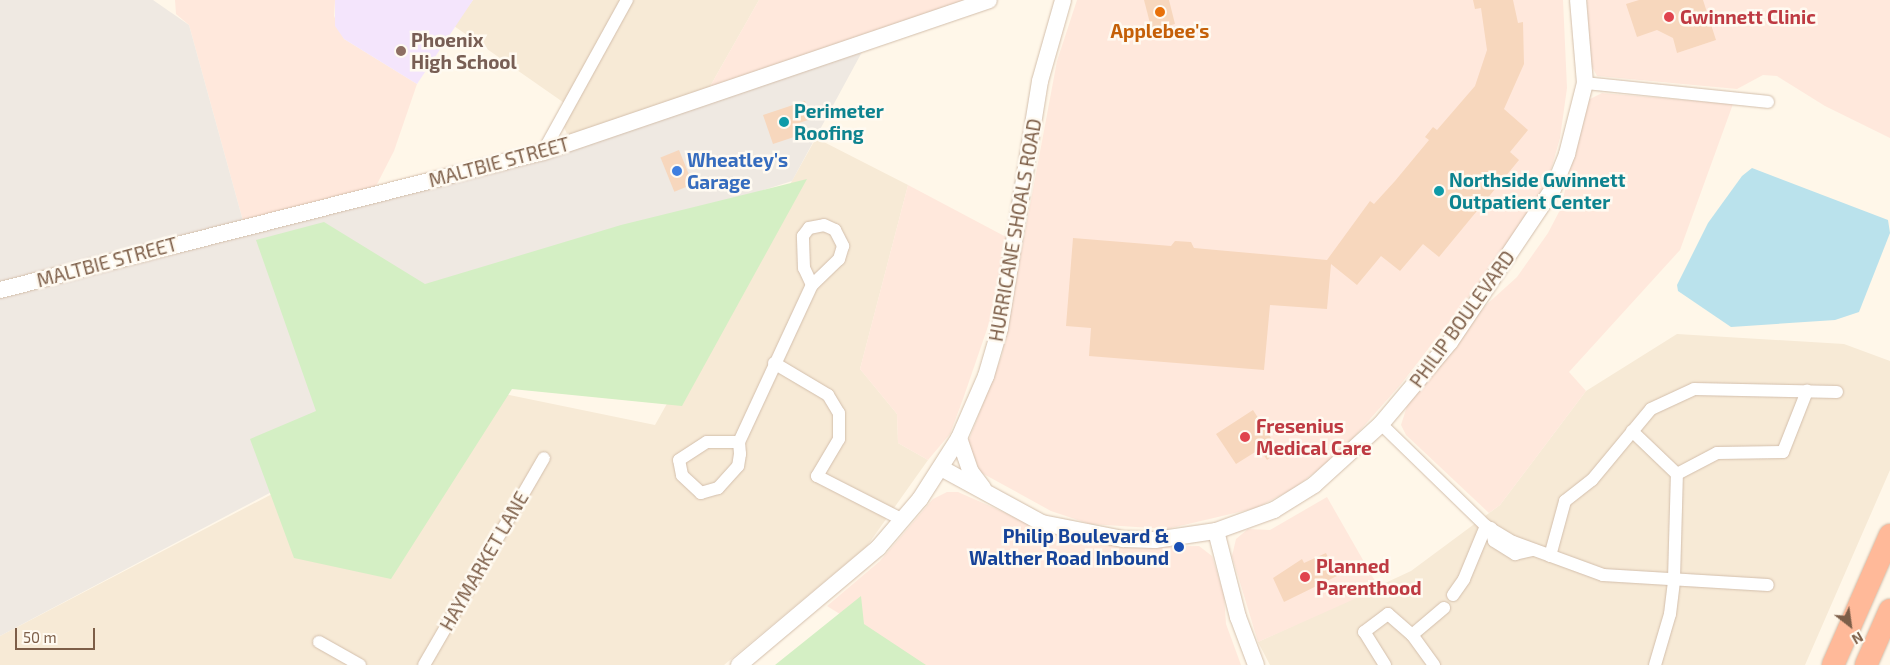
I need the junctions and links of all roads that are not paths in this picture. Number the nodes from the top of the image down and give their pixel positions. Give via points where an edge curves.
1 (627, 0) edge
2 (989, 0) edge
3 (1063, 0) edge
4 (1578, 0) edge
5 (1585, 83) junction
6 (1768, 102) dead end
7 (543, 152) junction
8 (812, 285) junction
9 (0, 290) edge
10 (774, 363) junction
11 (1807, 391) junction
12 (1838, 392) dead end
13 (1381, 424) junction
14 (1632, 431) junction
15 (959, 438) junction
16 (739, 442) junction
17 (544, 458) dead end
18 (941, 468) junction
19 (1677, 474) junction
20 (989, 496) junction
21 (904, 520) junction
22 (1489, 527) junction
23 (1216, 531) junction
24 (1890, 535) edge
25 (1550, 556) junction
26 (1674, 579) junction
27 (1768, 585) dead end
28 (1452, 595) dead end
29 (1444, 608) dead end
30 (1890, 610) edge
31 (1412, 635) junction
32 (319, 642) dead end
33 (360, 665) edge
34 (424, 665) edge
35 (740, 665) edge
36 (1256, 665) edge
37 (1384, 665) edge
38 (1434, 665) edge
39 (1655, 665) edge
40 (1832, 665) edge
41 (1866, 665) edge

1 - 7 street
2 - 7 street, MALTBIE STREET
3 - 15 street, HURRICANE SHOALS ROAD via 1040,80 1000,328 986,376
4 - 5 street, PHILIP BOULEVARD
5 - 6 street
5 - 13 street, PHILIP BOULEVARD via 1553,189 1450,342
7 - 9 street, MALTBIE STREET
8 - 8 street via 839,259 843,246 835,230 824,225 809,228 803,236 804,268
8 - 10 street
10 - 16 street
10 - 21 street via 828,395 839,413 839,439 817,476
11 - 12 street
11 - 14 street via 1694,389 1652,410
11 - 19 street via 1783,452 1717,452
13 - 22 street
13 - 23 street, PHILIP BOULEVARD via 1314,485 1274,510
14 - 19 street
14 - 25 street via 1592,480 1565,500
15 - 18 street, HURRICANE SHOALS ROAD
15 - 20 street via 971,472
16 - 16 street via 738,466 713,491 694,490 678,469 679,460 699,444
17 - 34 street, HAYMARKET LANE
18 - 20 street, PHILIP BOULEVARD
18 - 21 street, HURRICANE SHOALS ROAD
19 - 26 street
20 - 23 street, PHILIP BOULEVARD via 1042,523 1092,534 1156,540
21 - 35 street, HURRICANE SHOALS ROAD via 838,584
22 - 25 street via 1502,527 1515,554 1533,550
22 - 28 street via 1464,579
23 - 36 street via 1238,617
24 - 40 highway
25 - 26 street via 1602,575
26 - 27 street
26 - 39 street via 1670,614
29 - 31 street
30 - 41 highway
31 - 37 street via 1388,614 1364,632
31 - 38 street
32 - 33 street

